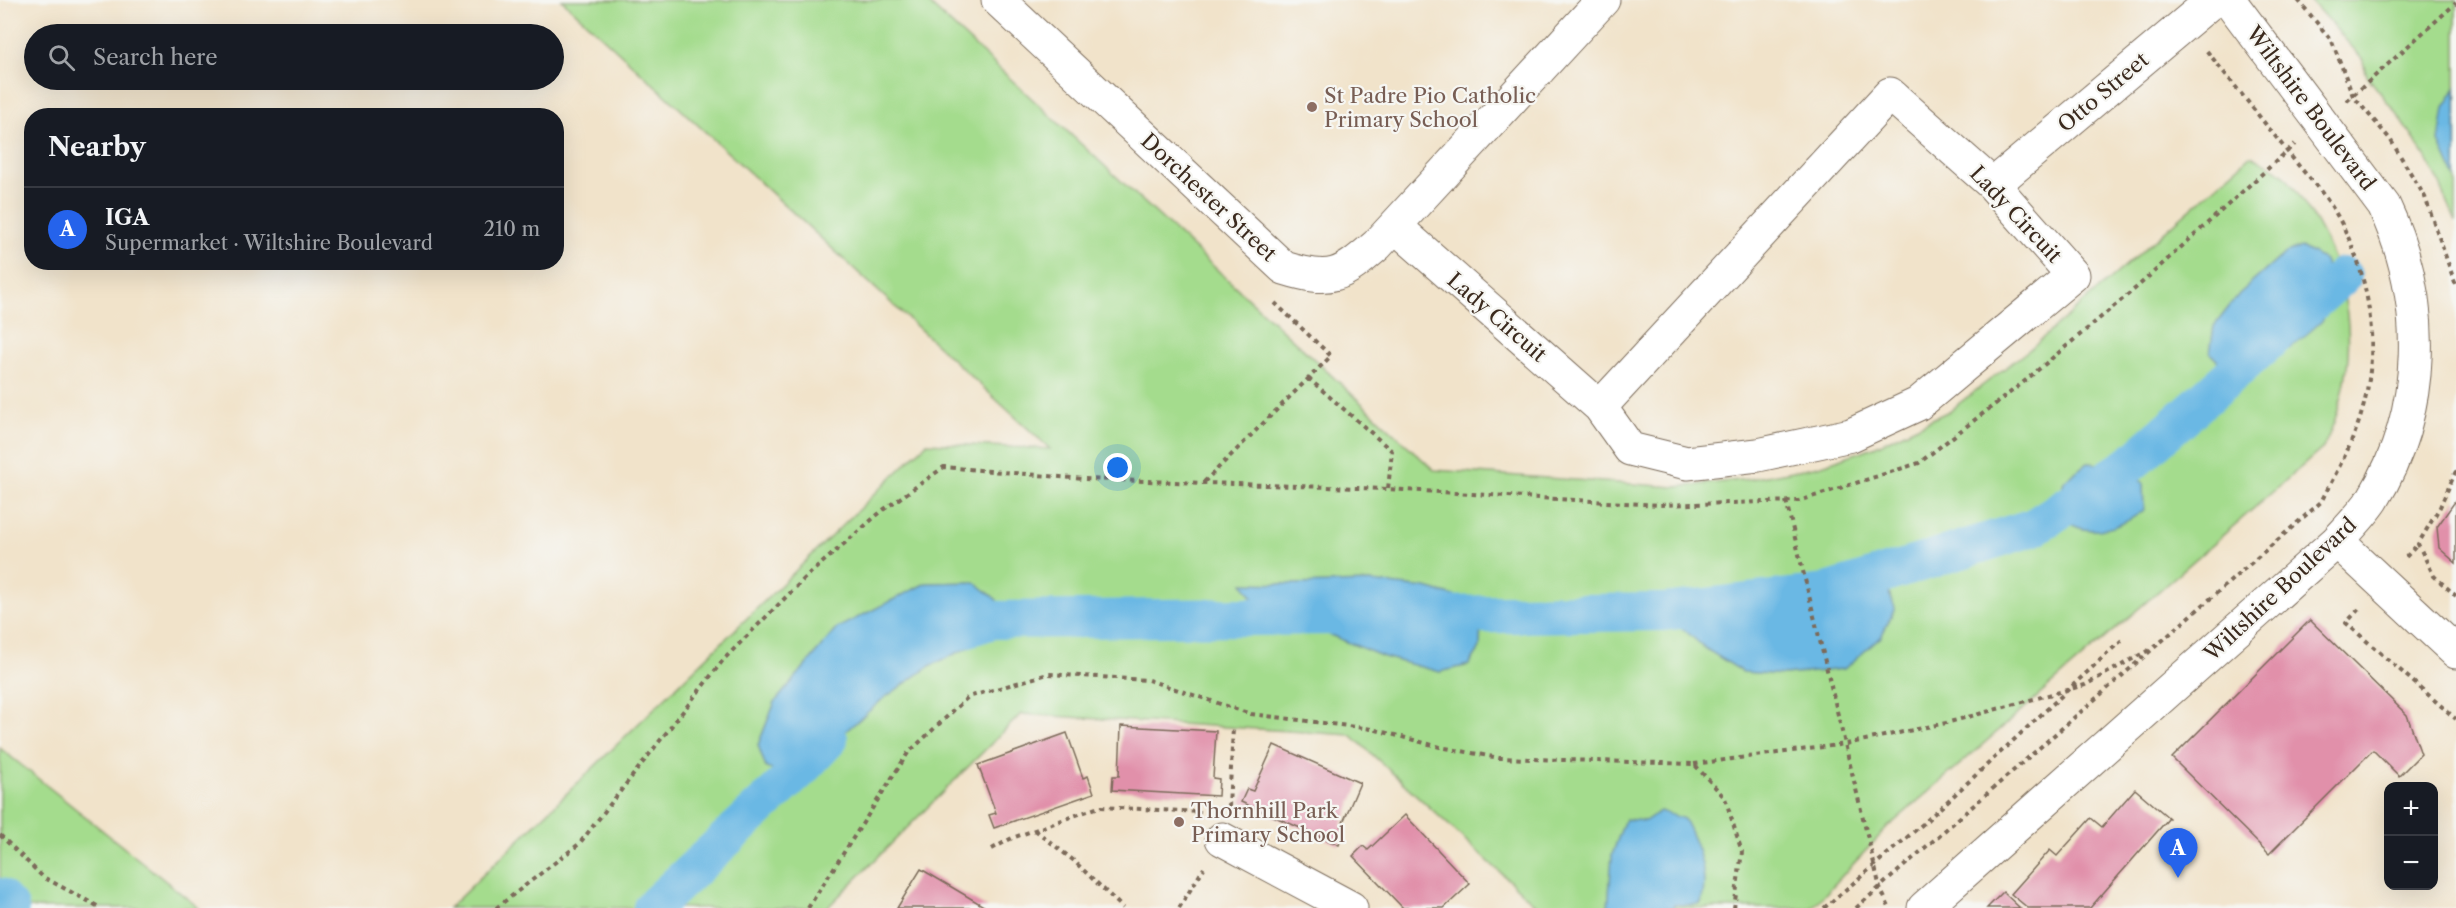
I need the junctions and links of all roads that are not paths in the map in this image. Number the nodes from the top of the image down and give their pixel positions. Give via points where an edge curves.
1 (998, 0) edge
2 (1603, 0) edge
3 (2213, 0) edge
4 (2229, 0) edge
5 (1993, 185) junction
6 (1395, 226) junction
7 (1600, 407) junction
8 (2337, 541) junction
9 (2456, 652) edge
10 (1213, 826) road end
11 (1351, 908) edge
12 (1924, 908) edge

1 - 6 street, Dorchester Street via 1284,268 1308,276 1330,276 1352,267
2 - 6 street, Dorchester Street
3 - 5 street, Otto Street
4 - 8 street, Wiltshire Boulevard via 2384,206 2398,236 2415,306 2416,376 2396,451 2372,500
5 - 7 street, Lady Circuit via 1890,94
5 - 7 street, Lady Circuit via 2073,275 1918,404 1851,435 1758,455 1687,463 1630,449
6 - 7 street, Lady Circuit
8 - 9 street
8 - 12 street, Wiltshire Boulevard
10 - 11 street

